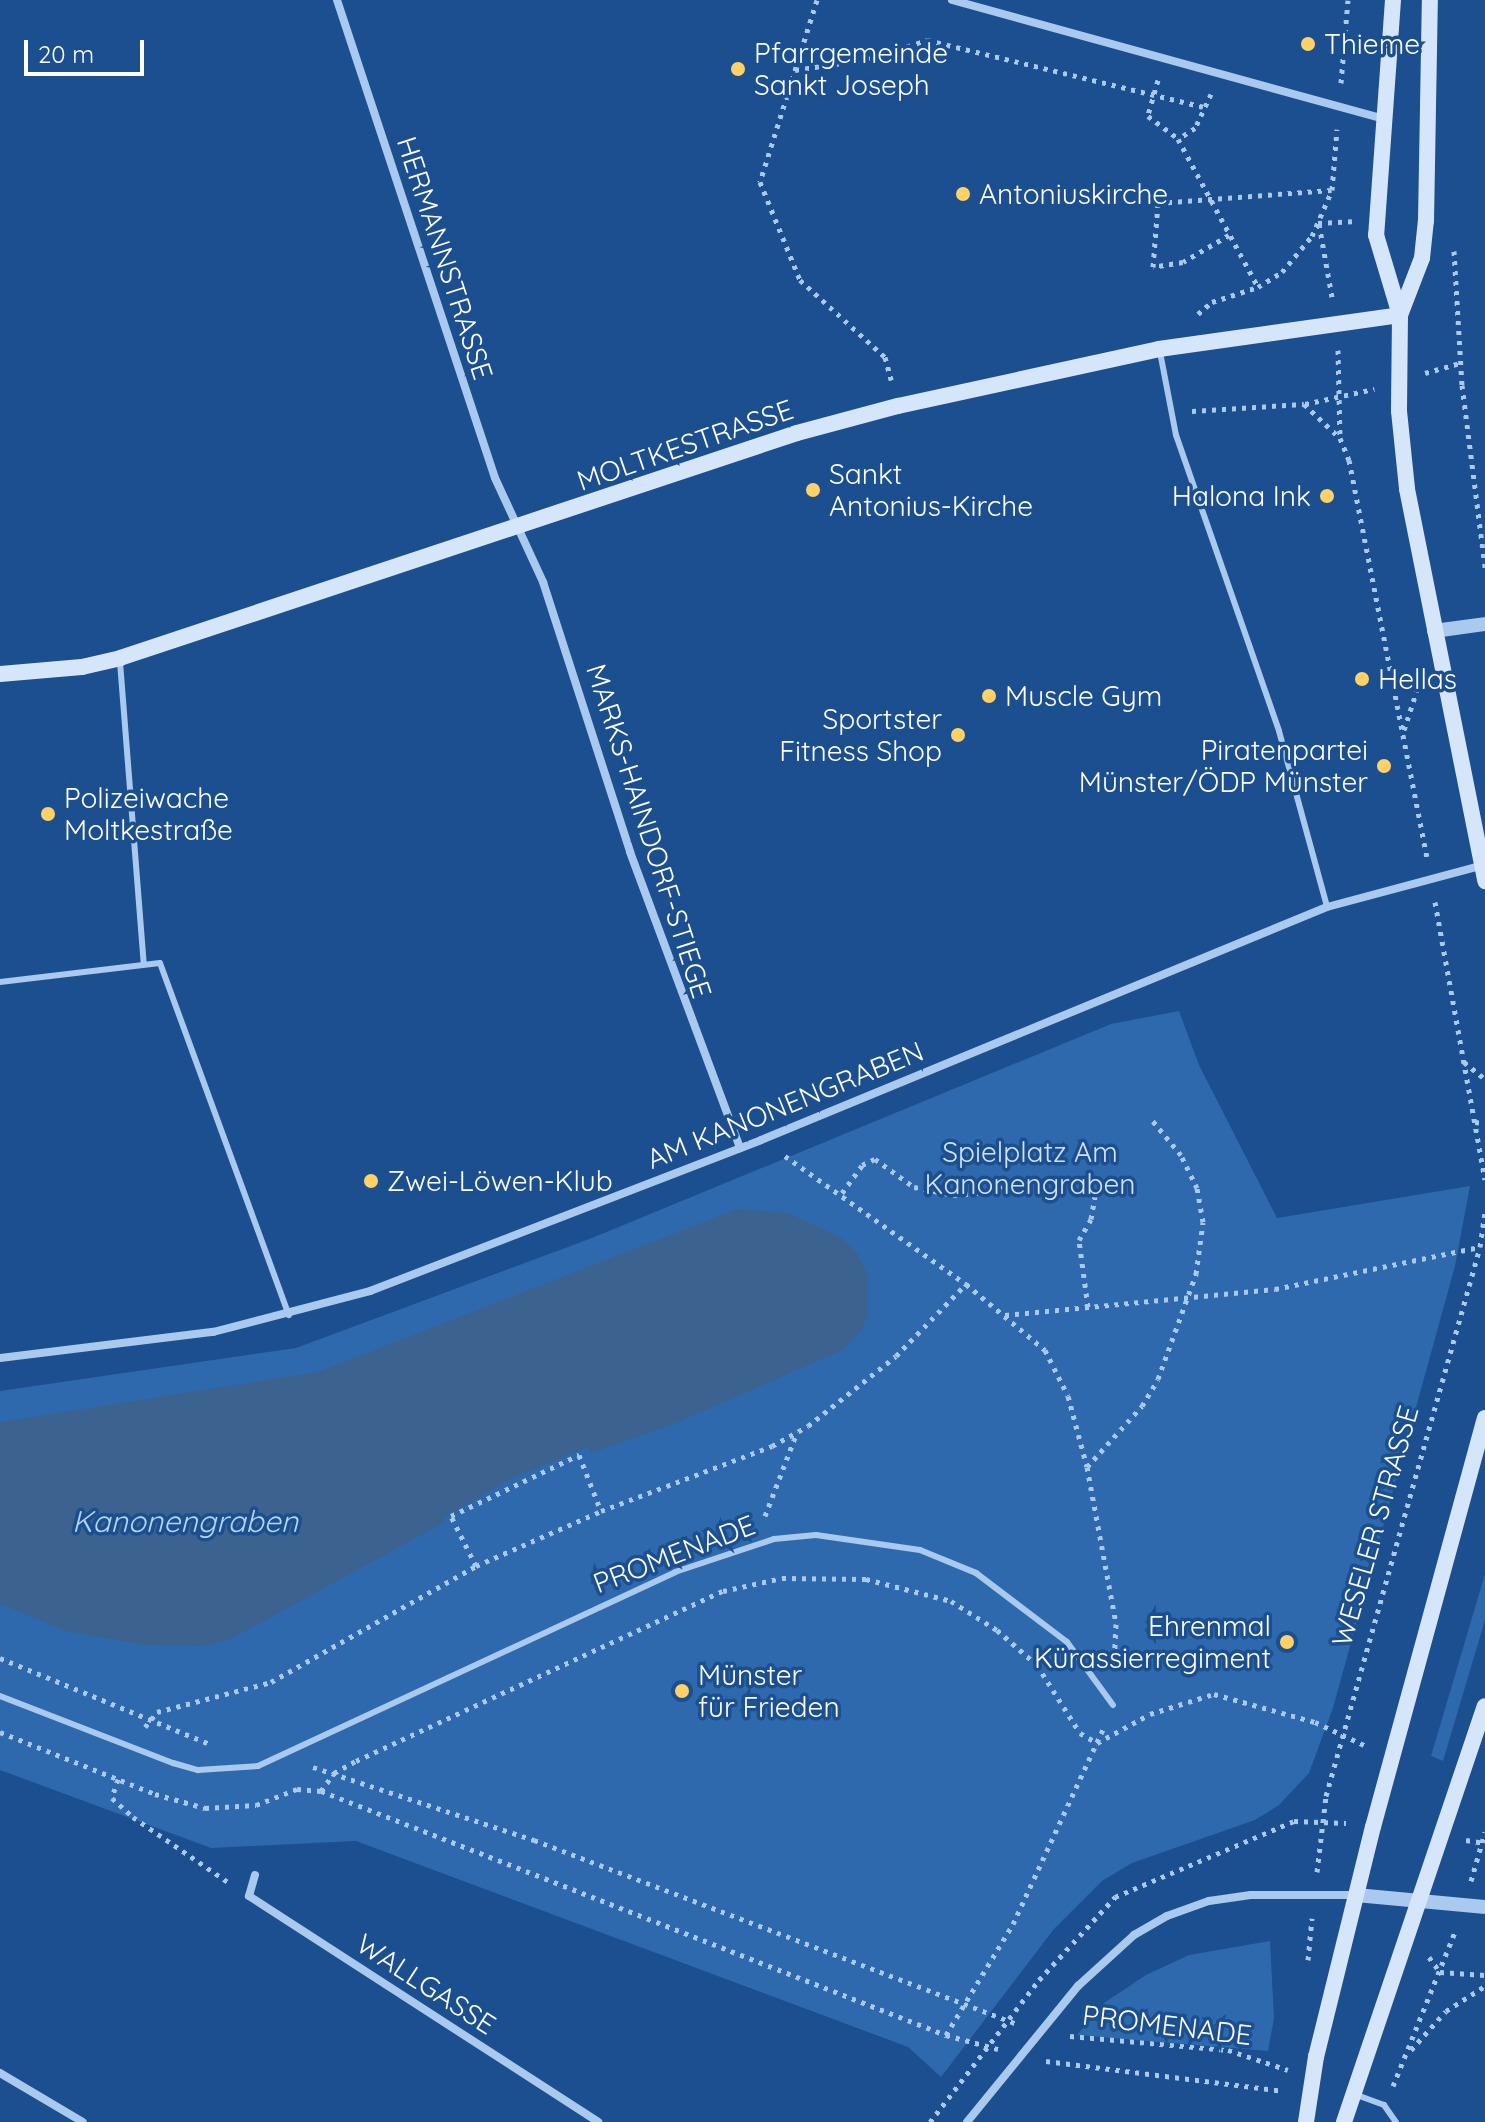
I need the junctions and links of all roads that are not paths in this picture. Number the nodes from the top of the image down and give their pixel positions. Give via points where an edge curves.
1 (337, 0) edge
2 (952, 0) edge
3 (1393, 0) edge
4 (1430, 0) edge
5 (1384, 119) junction
6 (1400, 315) junction
7 (1159, 349) junction
8 (519, 527) junction
9 (1485, 624) edge
10 (1434, 631) junction
11 (120, 658) junction
12 (0, 674) edge
13 (1483, 874) edge
14 (1327, 907) junction
15 (144, 964) junction
16 (0, 982) edge
17 (740, 1148) junction
18 (289, 1315) junction
19 (0, 1358) edge
20 (1485, 1418) edge
21 (0, 1696) edge
22 (1113, 1705) road end
23 (1485, 1706) edge
24 (255, 1875) dead end
25 (1356, 1895) junction
26 (1419, 1900) junction
27 (1485, 1907) edge
28 (0, 2073) edge
29 (1354, 2094) junction
30 (83, 2122) edge
31 (598, 2122) edge
32 (967, 2122) edge
33 (1306, 2122) edge
34 (1344, 2122) edge
35 (1396, 2122) edge

1 - 8 street, HERMANNSTRASSE via 495,478
2 - 5 street
3 - 5 main road
4 - 6 main road via 1426,221 1422,258
5 - 6 main road via 1376,235
6 - 7 main road, MOLTKESTRASSE
6 - 10 main road via 1399,411 1407,489
7 - 8 main road, MOLTKESTRASSE via 797,433
7 - 14 lane via 1172,413 1279,731
8 - 11 main road, MOLTKESTRASSE
8 - 17 street, MARKS-HAINDORF-STIEGE via 543,582 696,1039
9 - 10 street
10 - 13 main road
11 - 12 main road, MOLTKESTRASSE
11 - 15 lane
13 - 14 street, AM KANONENGRABEN via 1431,879
14 - 17 street, AM KANONENGRABEN
15 - 16 lane
15 - 18 lane via 160,963
17 - 18 street, AM KANONENGRABEN via 370,1291
18 - 19 street, AM KANONENGRABEN via 213,1332
20 - 25 main road
21 - 22 lane, PROMENADE via 198,1770 234,1771 279,1758 675,1572 774,1539 816,1535 920,1550 976,1573 1067,1642
23 - 26 main road
24 - 31 street, WALLGASSE via 249,1896
25 - 26 street
25 - 32 street via 1209,1901 1134,1935 1078,1986
25 - 33 main road
26 - 27 street
26 - 29 main road
28 - 30 street
29 - 34 main road
29 - 35 lane via 1384,2105

